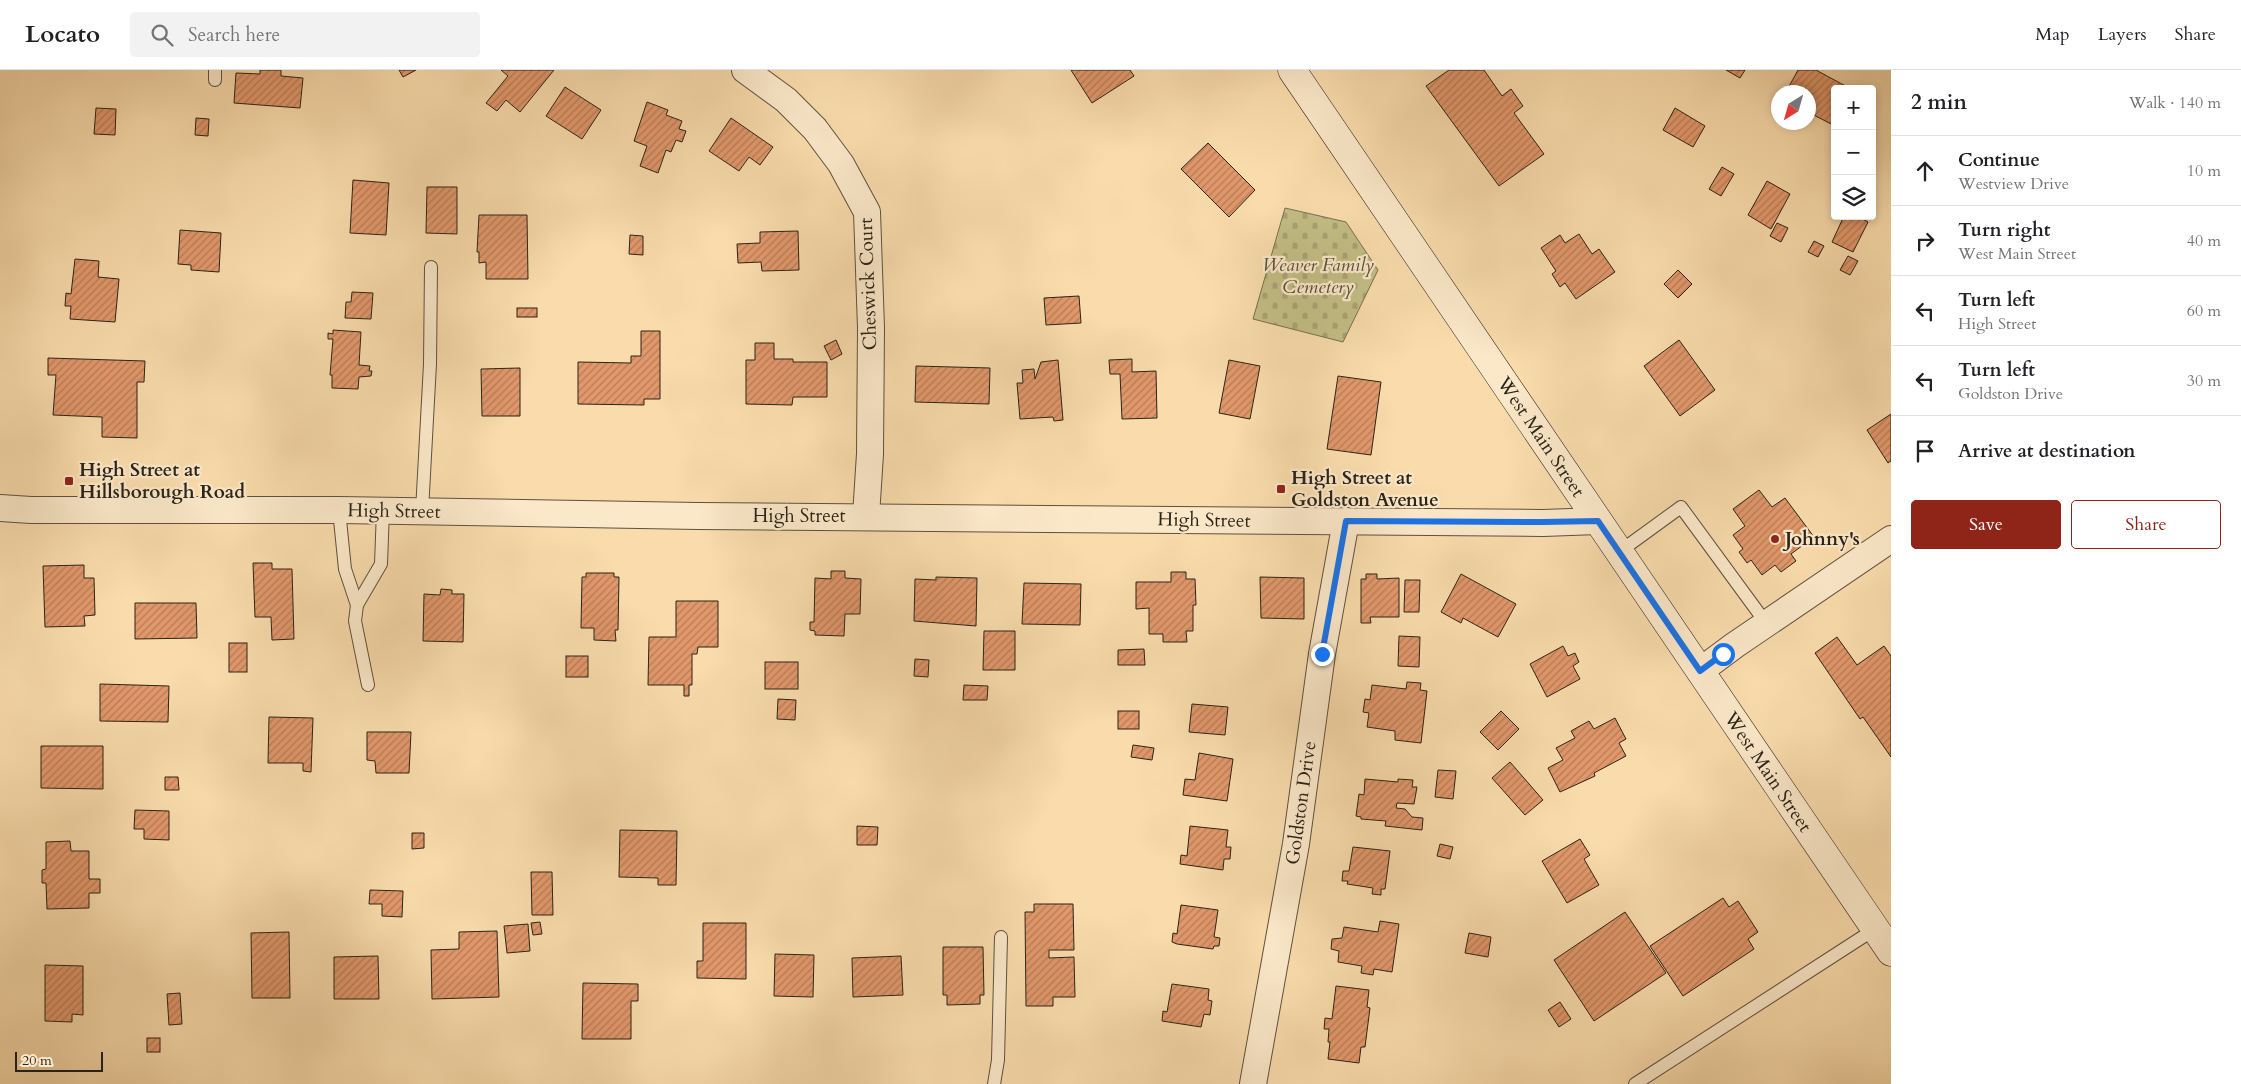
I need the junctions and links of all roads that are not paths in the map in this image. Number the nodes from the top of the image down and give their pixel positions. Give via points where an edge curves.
1 (745, 70) edge
2 (1292, 70) edge
3 (431, 267) dead end
4 (0, 508) edge
5 (338, 510) junction
6 (383, 510) junction
7 (422, 511) junction
8 (866, 516) junction
9 (1346, 521) junction
10 (1598, 521) junction
11 (1891, 539) edge
12 (1619, 552) junction
13 (357, 604) junction
14 (1766, 623) junction
15 (1700, 671) junction
16 (368, 685) dead end
17 (1875, 929) junction
18 (1001, 937) dead end
19 (1891, 952) edge
20 (994, 1084) edge
21 (1253, 1084) edge
22 (1635, 1084) edge

1 - 8 street, Cheswick Court via 786,100 815,130 841,164 866,212 871,328
2 - 10 main road, West Main Street
3 - 7 lane via 430,364
4 - 5 street, High Street
5 - 6 street, High Street
5 - 13 lane via 345,568
6 - 7 street, High Street
6 - 13 lane via 381,564
7 - 8 street, High Street
8 - 9 street, High Street
9 - 10 street, High Street
9 - 21 street, Goldston Drive via 1322,654 1296,844
10 - 12 main road, West Main Street
11 - 14 street
12 - 14 lane via 1681,507
12 - 15 main road, West Main Street
13 - 16 lane via 355,621
14 - 15 street
15 - 17 main road, West Main Street
17 - 19 main road, West Main Street
17 - 22 lane
18 - 20 lane via 998,1060

